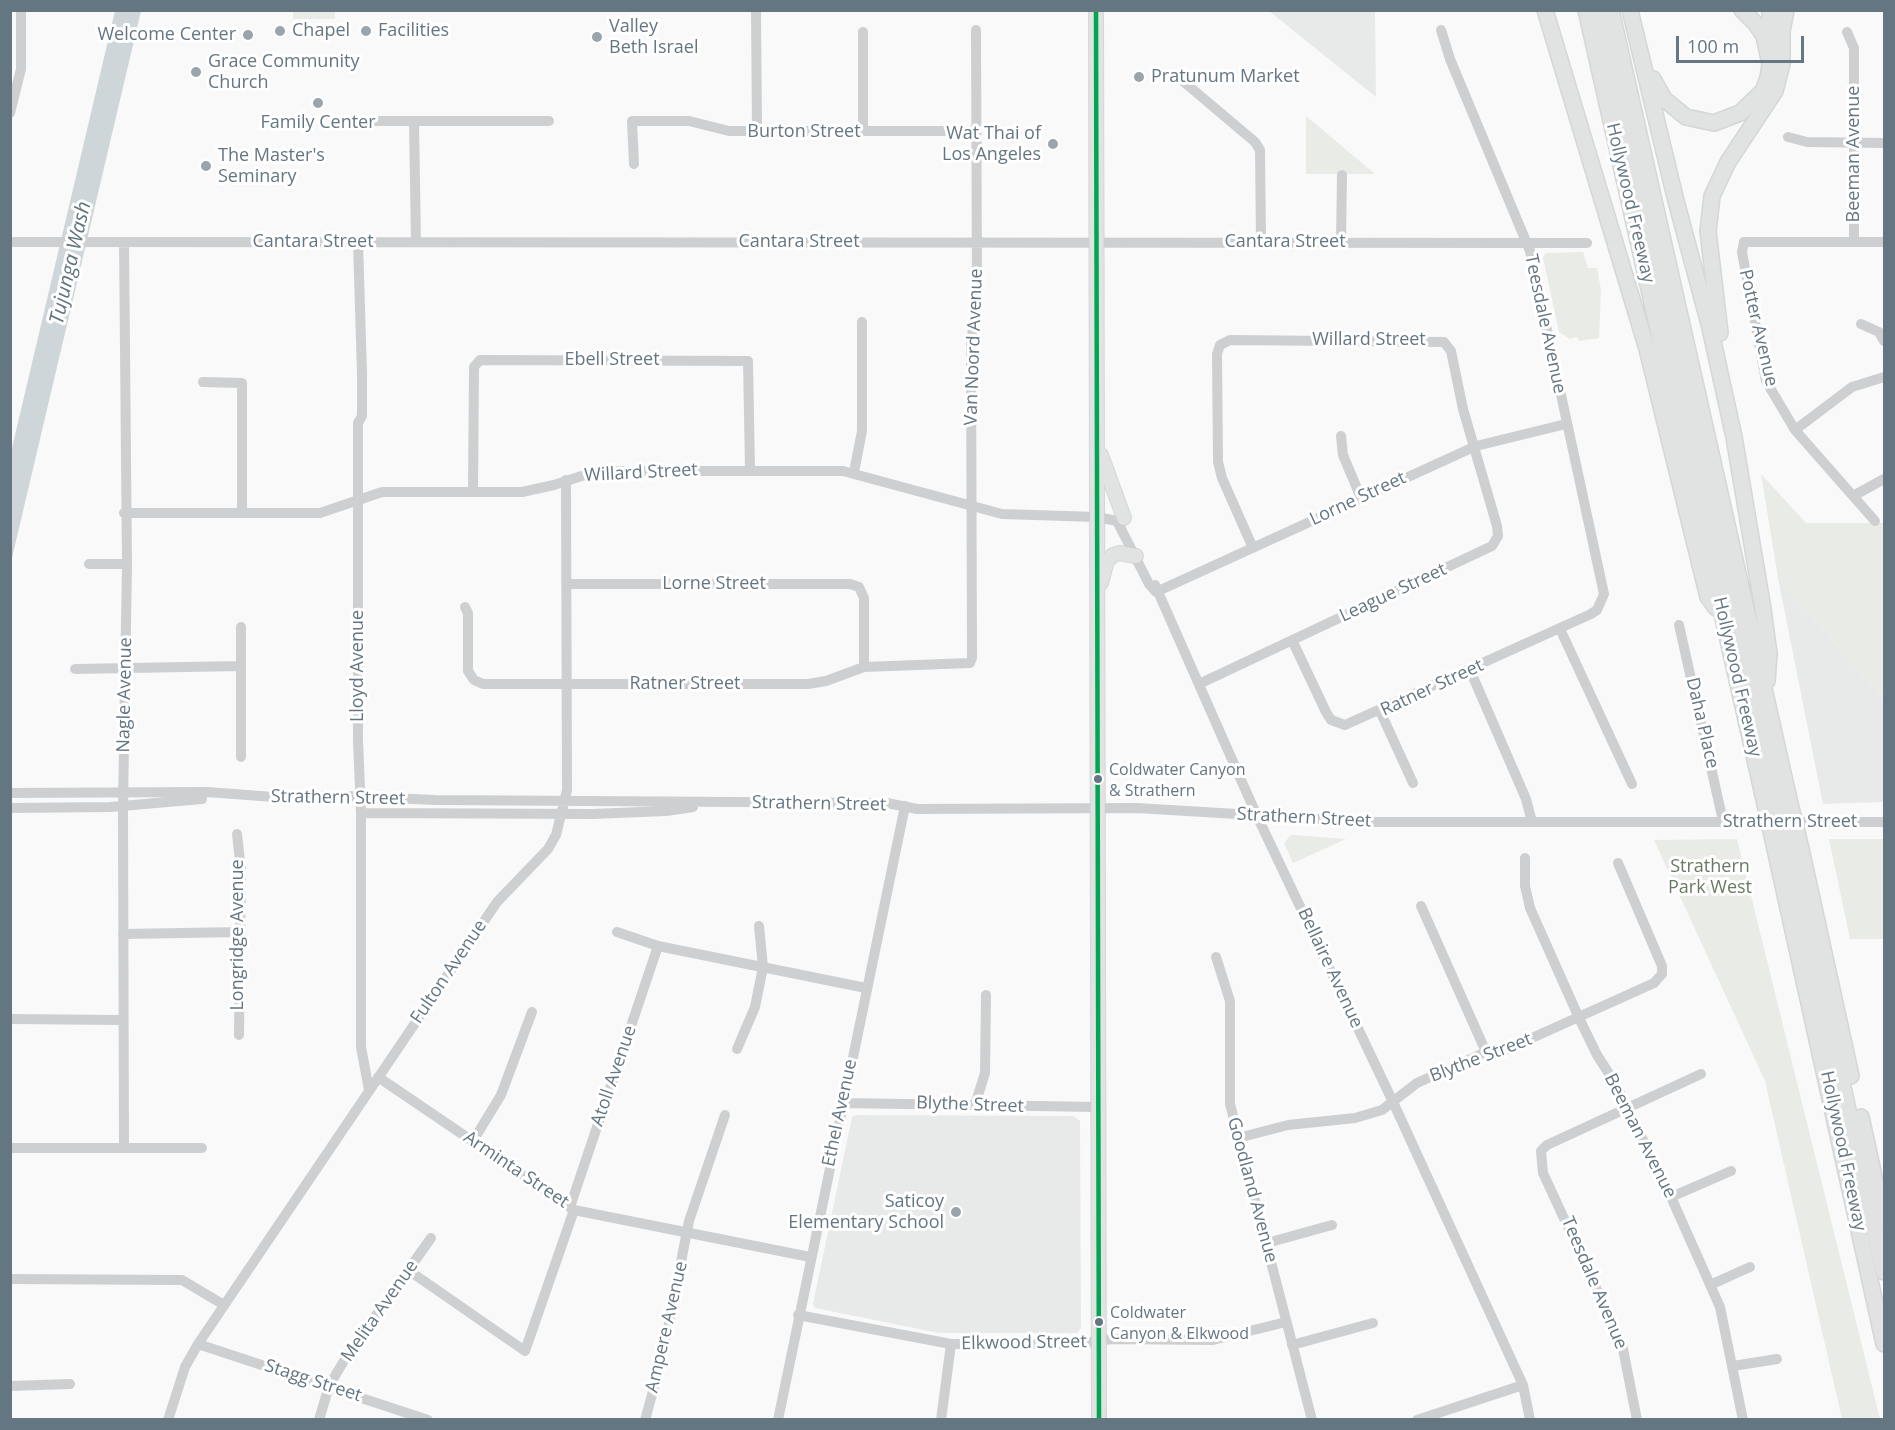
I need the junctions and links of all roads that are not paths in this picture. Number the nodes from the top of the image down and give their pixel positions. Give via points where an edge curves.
1 (21, 10) edge
2 (756, 10) edge
3 (1096, 10) edge
4 (1545, 10) edge
5 (1742, 10) edge
6 (1770, 10) edge
7 (1786, 10) edge
8 (1598, 14) edge
9 (1631, 14) edge
10 (976, 30) dead end
11 (1441, 30) dead end
12 (863, 32) dead end
13 (1847, 32) dead end
14 (1770, 64) junction
15 (1184, 82) dead end
16 (10, 113) edge
17 (360, 121) dead end
18 (414, 121) junction
19 (549, 121) dead end
20 (863, 131) junction
21 (976, 131) junction
22 (757, 132) junction
23 (1788, 137) dead end
24 (1855, 143) junction
25 (1884, 143) edge
26 (634, 164) dead end
27 (1342, 175) dead end
28 (10, 242) edge
29 (124, 242) junction
30 (358, 242) junction
31 (416, 242) junction
32 (976, 242) junction
33 (1097, 242) junction
34 (1261, 242) junction
35 (1341, 242) junction
36 (1854, 242) junction
37 (1884, 242) edge
38 (1526, 243) junction
39 (1587, 243) dead end
40 (862, 322) dead end
41 (1861, 324) dead end
42 (1884, 341) edge
43 (1884, 377) edge
44 (203, 382) dead end
45 (1566, 424) junction
46 (1795, 430) junction
47 (1341, 436) dead end
48 (1734, 437) junction
49 (1097, 445) junction
50 (1476, 446) junction
51 (750, 469) junction
52 (854, 472) junction
53 (1884, 479) edge
54 (566, 480) junction
55 (473, 492) junction
56 (1853, 496) junction
57 (1361, 498) junction
58 (358, 501) junction
59 (971, 505) junction
60 (242, 512) junction
61 (124, 513) junction
62 (1097, 517) junction
63 (1124, 518) junction
64 (1875, 521) dead end
65 (1253, 548) junction
66 (1136, 556) junction
67 (89, 564) dead end
68 (127, 564) junction
69 (567, 584) junction
70 (1156, 592) junction
71 (1604, 594) joint
72 (1097, 600) junction
73 (465, 607) dead end
74 (1725, 624) junction
75 (1679, 626) dead end
76 (241, 627) dead end
77 (1560, 628) junction
78 (1292, 640) junction
79 (970, 663) joint
80 (240, 666) junction
81 (864, 667) junction
82 (75, 669) dead end
83 (125, 669) junction
84 (1470, 670) junction
85 (567, 684) junction
86 (1198, 684) junction
87 (1766, 696) junction
88 (1380, 711) junction
89 (241, 757) dead end
90 (1413, 783) dead end
91 (1632, 784) dead end
92 (10, 793) edge
93 (123, 793) junction
94 (1775, 794) junction
95 (240, 795) junction
96 (359, 798) junction
97 (566, 799) junction
98 (724, 803) junction
99 (905, 806) junction
100 (123, 807) junction
101 (1097, 807) junction
102 (10, 808) edge
103 (361, 813) junction
104 (562, 813) junction
105 (1257, 816) junction
106 (1723, 821) junction
107 (1532, 822) junction
108 (1884, 822) edge
109 (237, 834) dead end
110 (1787, 849) junction
111 (1525, 858) dead end
112 (1618, 863) dead end
113 (1421, 906) dead end
114 (759, 926) dead end
115 (241, 932) junction
116 (617, 933) dead end
117 (123, 934) junction
118 (658, 946) junction
119 (1216, 957) dead end
120 (763, 967) junction
121 (866, 988) junction
122 (986, 995) dead end
123 (532, 1012) dead end
124 (1579, 1018) junction
125 (10, 1019) edge
126 (123, 1020) junction
127 (239, 1035) dead end
128 (737, 1049) dead end
129 (1486, 1052) junction
130 (1701, 1074) dead end
131 (378, 1077) junction
132 (369, 1090) junction
133 (1394, 1102) junction
134 (842, 1103) junction
135 (975, 1105) junction
136 (1098, 1107) junction
137 (1627, 1108) junction
138 (725, 1115) dead end
139 (1238, 1138) junction
140 (473, 1141) junction
141 (10, 1148) edge
142 (124, 1148) junction
143 (202, 1148) dead end
144 (1731, 1171) dead end
145 (1671, 1197) junction
146 (572, 1208) junction
147 (1884, 1222) edge
148 (1332, 1225) dead end
149 (687, 1234) junction
150 (431, 1238) dead end
151 (1267, 1243) junction
152 (810, 1257) junction
153 (1750, 1267) dead end
154 (408, 1270) junction
155 (1884, 1272) edge
156 (10, 1279) edge
157 (1710, 1285) junction
158 (224, 1305) junction
159 (798, 1315) junction
160 (1286, 1322) junction
161 (1373, 1323) dead end
162 (1098, 1341) junction
163 (198, 1344) junction
164 (951, 1344) junction
165 (1884, 1344) edge
166 (1292, 1345) junction
167 (1777, 1359) dead end
168 (1733, 1366) junction
169 (70, 1384) dead end
170 (1523, 1385) junction
171 (10, 1386) edge
172 (330, 1386) junction
173 (168, 1419) edge
174 (319, 1419) edge
175 (428, 1419) edge
176 (645, 1419) edge
177 (778, 1419) edge
178 (941, 1419) edge
179 (1099, 1419) edge
180 (1312, 1419) edge
181 (1418, 1419) edge
182 (1530, 1419) edge
183 (1637, 1419) edge
184 (1743, 1419) edge

1 - 16 street via 21,69
2 - 22 street
3 - 33 main road
4 - 74 highway via 1647,349 1708,597
5 - 14 highway via 1764,36
6 - 14 highway
7 - 48 highway via 1782,64 1775,91 1718,179 1709,213 1711,270
8 - 74 highway, Hollywood Freeway
8 - 87 highway, Hollywood Freeway
8 - 94 highway
9 - 14 highway via 1656,86 1664,99 1686,117 1714,123 1740,113 1763,91
9 - 48 highway
10 - 21 street, Van Noord Avenue
11 - 38 street, Teesdale Avenue
12 - 20 street
13 - 24 street, Beeman Avenue via 1854,48
15 - 34 street via 1260,150
17 - 18 street
18 - 19 street
18 - 31 street
20 - 21 street, Burton Street
20 - 22 street, Burton Street
21 - 32 street, Van Noord Avenue
22 - 26 street, Burton Street via 729,131 688,121 632,121
23 - 24 street via 1807,142
24 - 25 street
24 - 36 street, Beeman Avenue
27 - 35 street
28 - 29 street, Cantara Street
29 - 30 street, Cantara Street
29 - 61 street, Nagle Avenue
30 - 31 street, Cantara Street
30 - 58 street, Lloyd Avenue via 362,362
31 - 32 street, Cantara Street
32 - 33 street, Cantara Street
32 - 59 street, Van Noord Avenue via 977,291 971,346
33 - 34 street, Cantara Street
33 - 49 main road
34 - 35 street, Cantara Street
35 - 38 street, Cantara Street
36 - 37 street
36 - 46 street, Potter Avenue via 1744,242 1743,262 1766,381
38 - 39 street, Cantara Street
38 - 45 street, Teesdale Avenue
40 - 52 street via 862,431
41 - 42 street via 1879,332
43 - 46 street via 1852,387
44 - 60 street via 242,383
45 - 50 street, Lorne Street
45 - 71 street, Teesdale Avenue
46 - 56 street, Potter Avenue
47 - 57 street via 1343,455
48 - 87 highway via 1769,654
49 - 62 main road
49 - 63 main road
50 - 57 street, Lorne Street
50 - 65 street, Willard Street via 1463,409 1451,351 1444,342 1230,340 1220,345 1217,354 1218,462
50 - 78 street, League Street via 1497,526 1498,536 1492,546
51 - 52 street, Willard Street
51 - 54 street, Willard Street via 597,471
51 - 55 street, Ebell Street via 748,361 480,360 476,363
52 - 59 street, Willard Street
53 - 56 street
54 - 55 street, Willard Street via 522,492
54 - 69 street, Fulton Avenue
55 - 58 street, Willard Street via 382,492
56 - 64 street, Potter Avenue
57 - 65 street, Lorne Street
58 - 60 street, Willard Street via 320,513
58 - 96 street, Lloyd Avenue
59 - 62 street, Willard Street via 1016,516
59 - 79 street, Van Noord Avenue
60 - 61 street, Willard Street
61 - 68 street, Nagle Avenue
62 - 63 street via 1111,514
62 - 66 street, Willard Street via 1117,520
62 - 72 main road
63 - 70 street, Bellaire Avenue
65 - 70 street, Lorne Street
66 - 70 street
66 - 72 main road via 1119,553 1107,561
67 - 68 street
68 - 83 street, Nagle Avenue
69 - 81 street, Lorne Street via 850,584 860,587 864,598
69 - 85 street, Fulton Avenue
70 - 86 street, Bellaire Avenue
71 - 77 street, Ratner Street via 1597,610
72 - 101 main road
73 - 85 street, Ratner Street via 468,671 474,680 483,684
74 - 94 highway, Hollywood Freeway
75 - 106 street, Daha Place
76 - 80 street
77 - 84 street, Ratner Street
77 - 91 street
78 - 86 street, League Street
78 - 88 street, Ratner Street via 1331,720 1345,725
79 - 81 street, Ratner Street
80 - 83 street via 163,665
80 - 89 street
81 - 85 street, Ratner Street via 808,684
82 - 83 street
83 - 93 street, Nagle Avenue
84 - 88 street, Ratner Street
84 - 107 street via 1526,799
85 - 97 street, Fulton Avenue
86 - 105 street, Bellaire Avenue
87 - 94 highway, Hollywood Freeway
88 - 90 street
92 - 93 street, Strathern Street
93 - 95 street, Strathern Street
93 - 100 street, Nagle Avenue
94 - 110 highway, Hollywood Freeway, bridge
94 - 110 highway, Hollywood Freeway, bridge
95 - 96 street, Strathern Street
95 - 100 street, Strathern Street
96 - 97 street, Strathern Street
96 - 103 street, Lloyd Avenue
97 - 98 street, Strathern Street
97 - 104 street, Fulton Avenue
98 - 99 street, Strathern Street
98 - 104 street, Strathern Street via 666,811
99 - 101 street, Strathern Street
99 - 121 street, Ethel Avenue
100 - 102 street, Strathern Street
100 - 117 street, Nagle Avenue
101 - 105 street, Strathern Street
101 - 136 main road
103 - 104 street, Strathern Street
103 - 132 street, Lloyd Avenue via 361,1047
104 - 131 street, Fulton Avenue via 548,849 497,902
105 - 107 street, Strathern Street via 1369,822
105 - 133 street, Bellaire Avenue
106 - 107 street, Strathern Street
106 - 108 street, Strathern Street
109 - 115 street, Longridge Avenue
110 - 147 highway, Hollywood Freeway
110 - 155 highway
110 - 165 highway, Hollywood Freeway via 1819,1044
111 - 124 street, Beeman Avenue via 1530,908
112 - 124 street, Blythe Street via 1662,974 1654,983
113 - 129 street
114 - 120 street
115 - 117 street
115 - 127 street, Longridge Avenue
116 - 118 street
117 - 126 street, Nagle Avenue
118 - 120 street
118 - 146 street, Atoll Avenue
119 - 139 street, Goodland Avenue via 1230,1001 1230,1104
120 - 121 street
120 - 128 street via 755,1007
121 - 134 street, Ethel Avenue
122 - 135 street via 985,1073
123 - 140 street via 501,1095
124 - 129 street, Blythe Street via 1501,1052
124 - 137 street, Beeman Avenue
125 - 126 street
126 - 142 street, Nagle Avenue
129 - 133 street, Blythe Street via 1416,1083
130 - 137 street
131 - 132 street, Fulton Avenue
131 - 140 street, Arminta Street
132 - 158 street, Fulton Avenue
133 - 139 street, Blythe Street via 1355,1118 1288,1125
133 - 170 street, Bellaire Avenue
134 - 135 street, Blythe Street
134 - 152 street, Ethel Avenue
135 - 136 street, Blythe Street
136 - 162 main road
137 - 145 street, Beeman Avenue
137 - 183 street, Teesdale Avenue via 1541,1151 1543,1173 1622,1344
138 - 149 street, Ampere Avenue
139 - 151 street, Goodland Avenue
140 - 146 street, Arminta Street
141 - 142 street
142 - 143 street
144 - 145 street
145 - 157 street, Beeman Avenue
146 - 149 street, Arminta Street
146 - 154 street, Atoll Avenue via 525,1351
148 - 151 street
149 - 152 street, Arminta Street
149 - 176 street, Ampere Avenue
150 - 154 street, Melita Avenue
151 - 160 street, Goodland Avenue
152 - 159 street, Ethel Avenue
153 - 157 street
154 - 172 street, Melita Avenue
156 - 158 street via 182,1280
157 - 168 street, Beeman Avenue via 1726,1327
158 - 163 street, Fulton Avenue
159 - 164 street, Elkwood Street
159 - 177 street, Ethel Avenue
160 - 162 street, Elkwood Street via 1213,1340
160 - 166 street, Goodland Avenue
161 - 166 street
162 - 164 street, Elkwood Street
162 - 179 main road
163 - 172 street, Stagg Street
163 - 173 street, Fulton Avenue via 185,1367
164 - 178 street
166 - 180 street, Goodland Avenue
167 - 168 street
168 - 184 street, Beeman Avenue
169 - 171 street
170 - 181 street
170 - 182 street, Bellaire Avenue
172 - 174 street, Melita Avenue
172 - 175 street, Stagg Street

